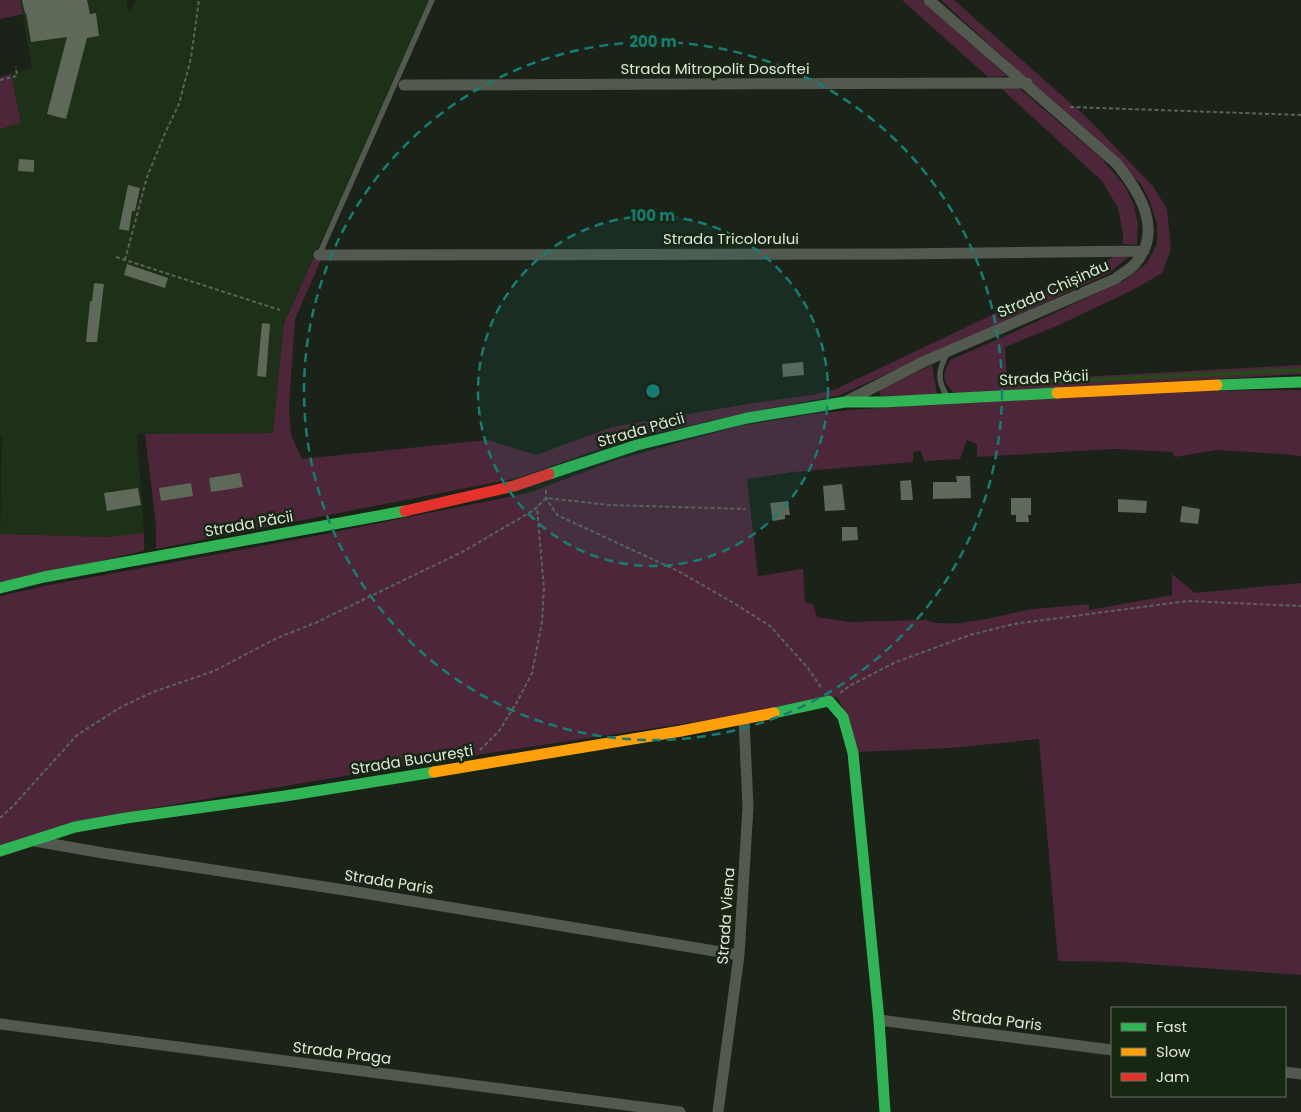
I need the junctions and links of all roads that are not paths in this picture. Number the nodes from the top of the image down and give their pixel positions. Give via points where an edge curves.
1 (432, 0) edge
2 (929, 0) edge
3 (1027, 83) junction
4 (404, 85) dead end
5 (1144, 251) junction
6 (319, 255) joint
7 (948, 352) junction
8 (1301, 382) edge
9 (948, 398) junction
10 (845, 402) junction
11 (0, 588) edge
12 (744, 720) junction
13 (33, 840) junction
14 (0, 850) edge
15 (739, 955) junction
16 (879, 1020) junction
17 (0, 1024) edge
18 (1111, 1050) edge
19 (1286, 1072) edge
20 (1301, 1074) edge
21 (680, 1112) edge
22 (718, 1112) edge
23 (885, 1112) edge

1 - 6 lane
2 - 3 street
3 - 4 street, Strada Mitropolit Dosoftei
3 - 5 street via 1116,162 1130,179 1148,218
5 - 6 street, Strada Tricolorului
5 - 7 street, Strada Chișinău via 1115,279
7 - 9 lane via 938,378
7 - 10 street, Strada Chișinău
8 - 9 street, Strada Păcii
9 - 10 street, Strada Păcii
10 - 11 street, Strada Păcii via 696,430 637,445 514,486 422,508 44,577
12 - 13 street, Strada București via 285,796 126,818 75,827
12 - 15 street, Strada Viena via 748,807
12 - 16 street, Strada București via 829,701 843,717 853,753
13 - 14 street, Strada București
13 - 15 street, Strada Paris
15 - 22 street, Strada Viena
16 - 18 street, Strada Paris
16 - 23 street
17 - 21 street, Strada Praga
19 - 20 street

